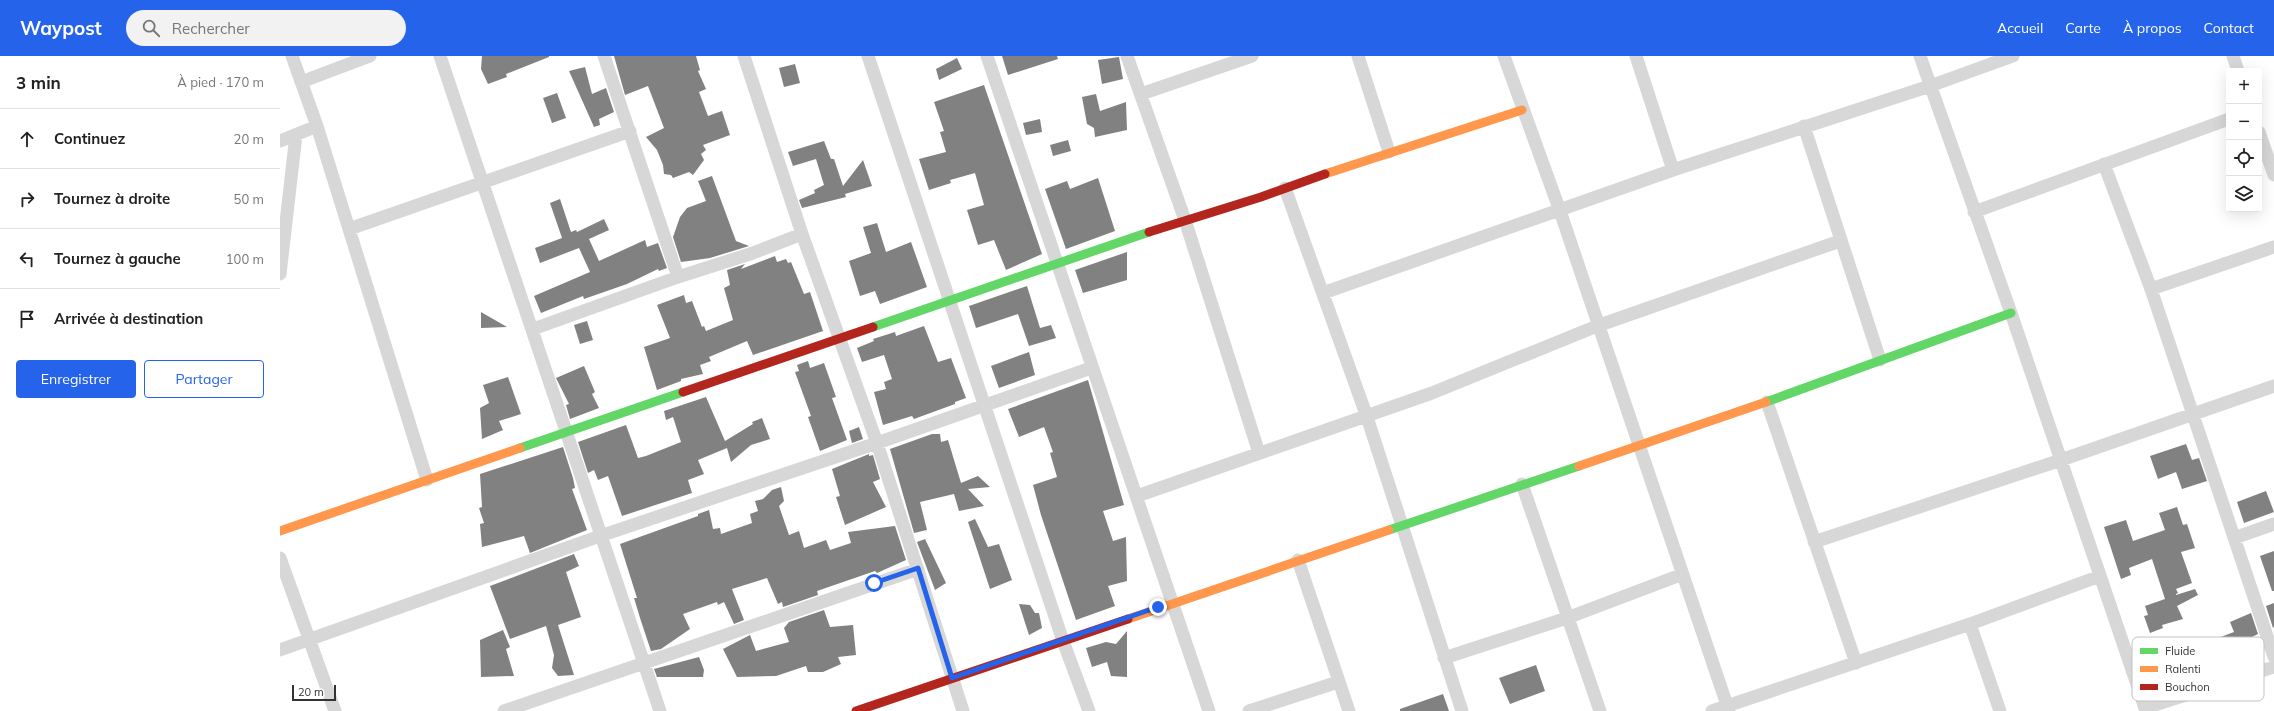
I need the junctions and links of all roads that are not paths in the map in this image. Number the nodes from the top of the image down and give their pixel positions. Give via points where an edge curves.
1 (292, 56) edge
2 (370, 56) edge
3 (440, 56) edge
4 (604, 56) edge
5 (744, 56) edge
6 (868, 56) edge
7 (986, 56) edge
8 (1127, 56) edge
9 (1252, 56) edge
10 (1358, 56) edge
11 (1504, 56) edge
12 (1636, 56) edge
13 (1920, 56) edge
14 (2013, 56) edge
15 (2233, 56) edge
16 (2237, 68) edge
17 (302, 82) junction
18 (1930, 86) junction
19 (1141, 94) junction
20 (1522, 110) junction
21 (2226, 120) edge
22 (317, 126) junction
23 (1804, 126) junction
24 (630, 131) junction
25 (296, 135) junction
26 (2262, 140) edge
27 (280, 142) edge
28 (1389, 152) junction
29 (2104, 164) junction
30 (1673, 170) junction
31 (2274, 175) edge
32 (483, 183) junction
33 (1285, 188) junction
34 (1560, 211) junction
35 (1974, 212) junction
36 (1185, 220) junction
37 (349, 229) junction
38 (802, 234) junction
39 (1840, 241) junction
40 (2274, 247) edge
41 (1057, 264) junction
42 (280, 274) edge
43 (678, 277) junction
44 (2150, 289) junction
45 (1323, 293) junction
46 (951, 301) junction
47 (2011, 313) junction
48 (1597, 326) junction
49 (532, 329) junction
50 (841, 339) junction
51 (1880, 360) junction
52 (1091, 368) junction
53 (2274, 386) edge
54 (1767, 402) junction
55 (985, 404) junction
56 (2192, 414) junction
57 (1367, 417) junction
58 (568, 434) junction
59 (877, 443) junction
60 (1638, 444) junction
61 (1259, 453) junction
62 (2061, 460) junction
63 (427, 480) junction
64 (1522, 484) junction
65 (1137, 496) junction
66 (2274, 524) edge
67 (1402, 525) junction
68 (280, 531) edge
69 (600, 536) junction
70 (2234, 538) junction
71 (1814, 542) junction
72 (280, 558) edge
73 (1298, 560) junction
74 (918, 568) junction
75 (1683, 574) junction
76 (2100, 576) junction
77 (1172, 602) junction
78 (1567, 618) junction
79 (1970, 624) junction
80 (310, 639) junction
81 (1063, 641) junction
82 (280, 650) edge
83 (2274, 657) edge
84 (1444, 658) junction
85 (642, 663) junction
86 (1856, 663) junction
87 (2274, 667) edge
88 (2264, 670) edge
89 (2132, 671) edge
90 (952, 678) junction
91 (1338, 682) junction
92 (2170, 701) edge
93 (1728, 708) edge
94 (2145, 709) edge
95 (335, 711) edge
96 (504, 711) edge
97 (660, 711) edge
98 (856, 711) edge
99 (963, 711) edge
100 (1089, 711) edge
101 (1209, 711) edge
102 (1249, 711) edge
103 (1349, 711) edge
104 (1462, 711) edge
105 (1600, 711) edge
106 (1712, 711) edge
107 (2000, 711) edge

1 - 17 street
2 - 17 street
3 - 32 street
4 - 24 street
5 - 38 street
6 - 46 street
7 - 41 street
8 - 19 street
9 - 19 street
10 - 28 street
11 - 20 street
12 - 30 street
13 - 18 street
14 - 18 street
15 - 16 street
17 - 22 street
18 - 23 street
18 - 35 street
19 - 36 street
20 - 28 street
20 - 34 street
21 - 29 street
22 - 25 street
22 - 37 street
23 - 30 street
23 - 39 street
24 - 32 street
24 - 43 street
25 - 27 street
25 - 42 street
26 - 31 street
28 - 33 street
29 - 35 street
29 - 44 street
30 - 34 street
32 - 37 street
32 - 49 street
33 - 36 street
33 - 45 street
34 - 45 street
34 - 48 street
35 - 47 street
36 - 41 street
36 - 61 street
37 - 63 street
38 - 43 street
38 - 50 street
39 - 48 street
39 - 51 street
40 - 44 street
41 - 46 street
41 - 52 street
43 - 49 street
44 - 56 street
45 - 57 street
46 - 50 street
46 - 55 street
47 - 51 street
47 - 62 street
48 - 57 street
48 - 60 street
49 - 58 street
50 - 58 street
50 - 59 street
51 - 54 street
52 - 55 street
52 - 65 street
53 - 56 street
54 - 60 street
54 - 71 street
55 - 59 street
55 - 81 street
56 - 62 street
56 - 70 street
57 - 61 street
57 - 67 street
58 - 63 street
58 - 69 street
59 - 69 street
59 - 74 street
60 - 64 street
60 - 75 street
61 - 65 street
62 - 71 street
62 - 76 street
63 - 68 street
64 - 67 street
64 - 78 street
65 - 77 street
66 - 70 street
67 - 73 street
67 - 84 street
69 - 80 street
69 - 85 street
70 - 83 street
71 - 86 street
72 - 80 street
73 - 77 street
73 - 91 street
74 - 85 street
74 - 90 street
75 - 78 street
75 - 93 street
76 - 79 street
76 - 89 street
77 - 81 street
77 - 101 street
78 - 84 street
78 - 105 street
79 - 86 street
79 - 107 street
80 - 82 street
80 - 95 street
81 - 90 street
81 - 100 street
84 - 104 street
85 - 96 street
85 - 97 street
86 - 93 street
87 - 88 street
90 - 98 street
90 - 99 street
91 - 102 street
91 - 103 street
92 - 94 street
93 - 106 street

